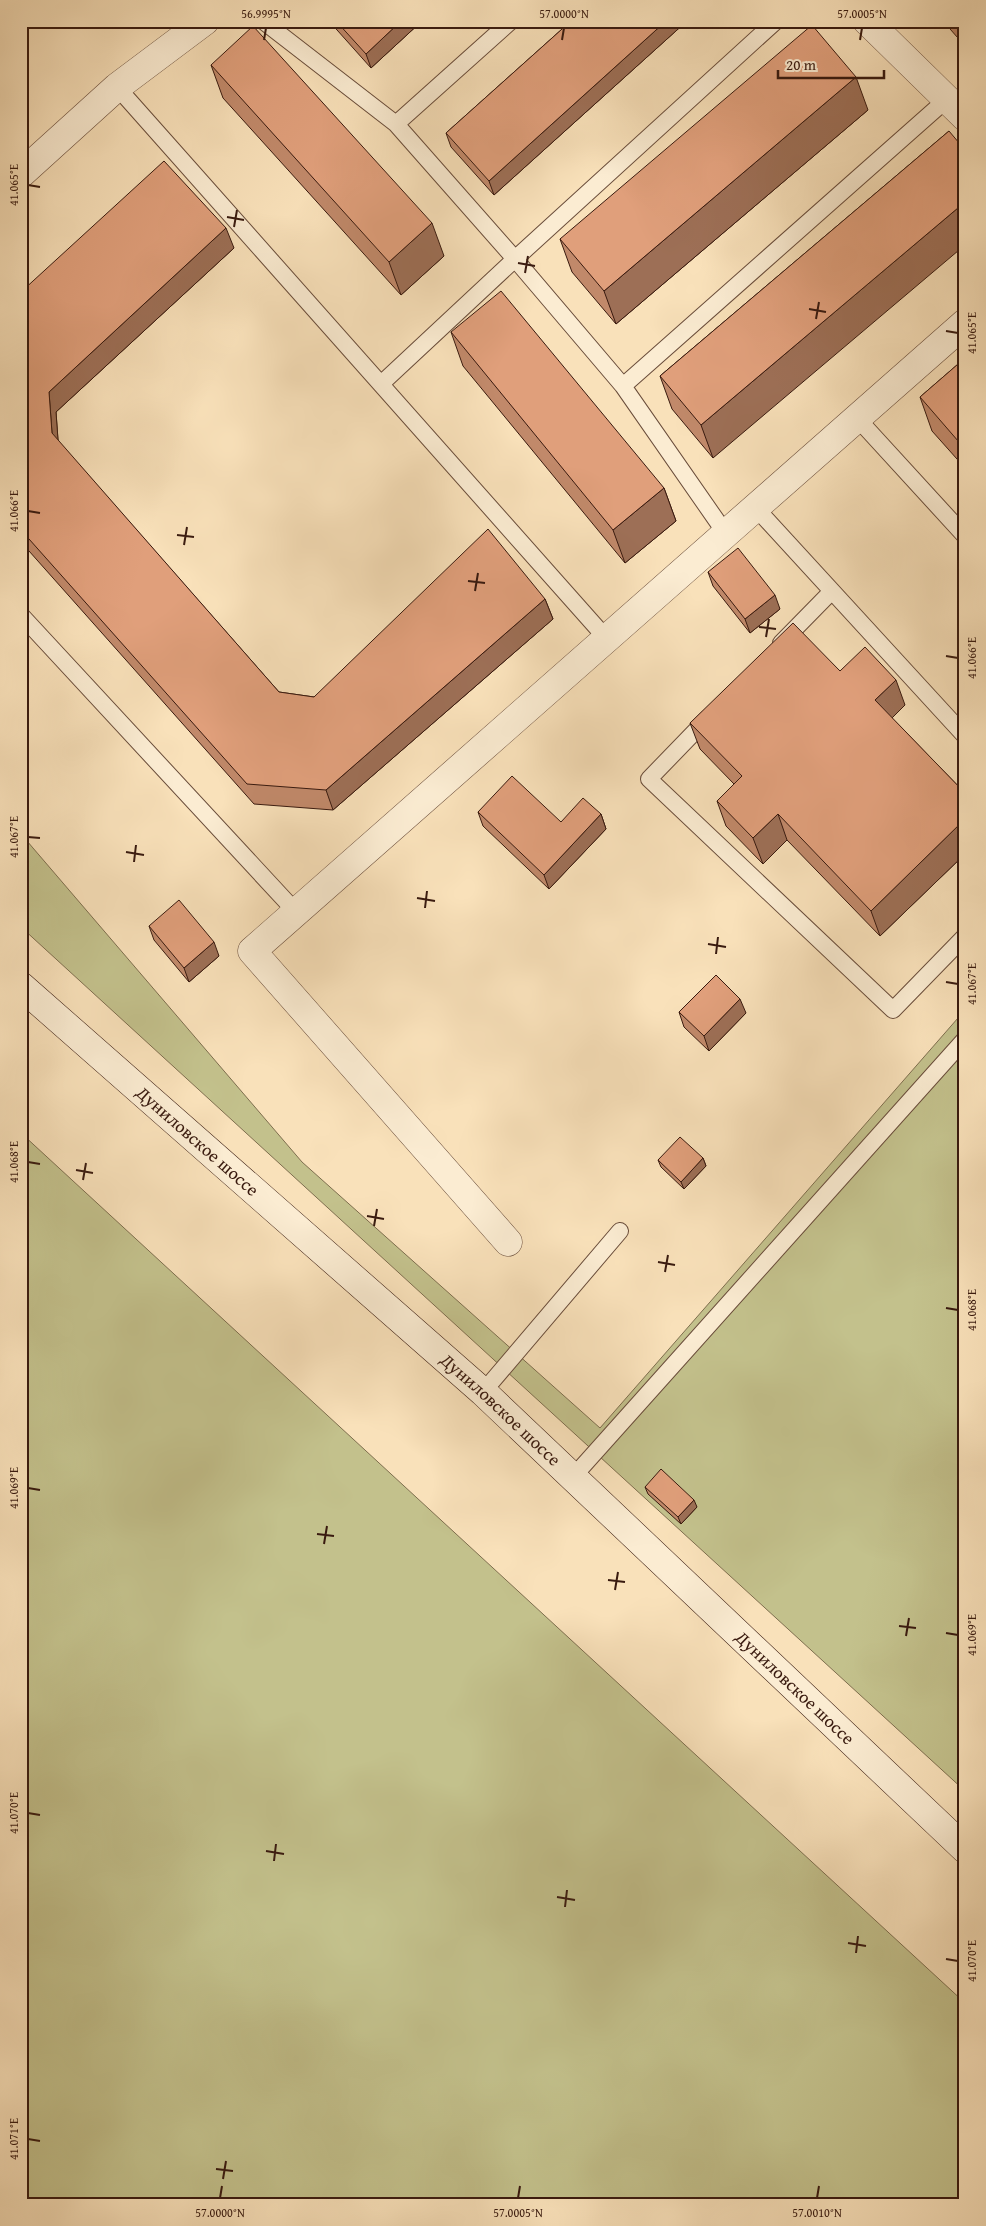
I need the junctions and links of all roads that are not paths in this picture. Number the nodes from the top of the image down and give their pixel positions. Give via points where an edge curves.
1 (205, 21) edge
2 (263, 21) edge
3 (511, 21) edge
4 (776, 21) edge
5 (867, 21) edge
6 (117, 87) junction
7 (956, 108) edge
8 (396, 124) junction
9 (21, 174) edge
10 (515, 259) junction
11 (965, 323) edge
12 (380, 384) junction
13 (623, 386) junction
14 (857, 418) junction
15 (755, 507) junction
16 (726, 534) junction
17 (965, 536) edge
18 (832, 591) junction
19 (21, 615) edge
20 (606, 638) junction
21 (771, 654) edge
22 (716, 709) edge
23 (965, 736) edge
24 (296, 912) junction
25 (965, 936) edge
26 (21, 986) edge
27 (965, 1039) edge
28 (620, 1231) dead end
29 (508, 1242) dead end
30 (483, 1392) junction
31 (572, 1477) junction
32 (965, 1849) edge

1 - 6 street
2 - 8 lane
3 - 8 lane
4 - 10 lane
5 - 7 street
6 - 9 street
6 - 12 lane
7 - 13 lane
8 - 10 lane
10 - 12 lane
10 - 13 lane
11 - 14 street
12 - 20 lane
13 - 16 lane
14 - 15 street
14 - 17 lane
15 - 16 street
15 - 18 lane
16 - 20 street
18 - 21 lane
18 - 23 lane
19 - 24 lane
20 - 24 street
22 - 25 lane via 648,779 893,1010
24 - 29 street via 252,951
26 - 30 street, Дуниловское шоссе
27 - 31 lane
28 - 30 lane
30 - 31 street, Дуниловское шоссе
31 - 32 street, Дуниловское шоссе

